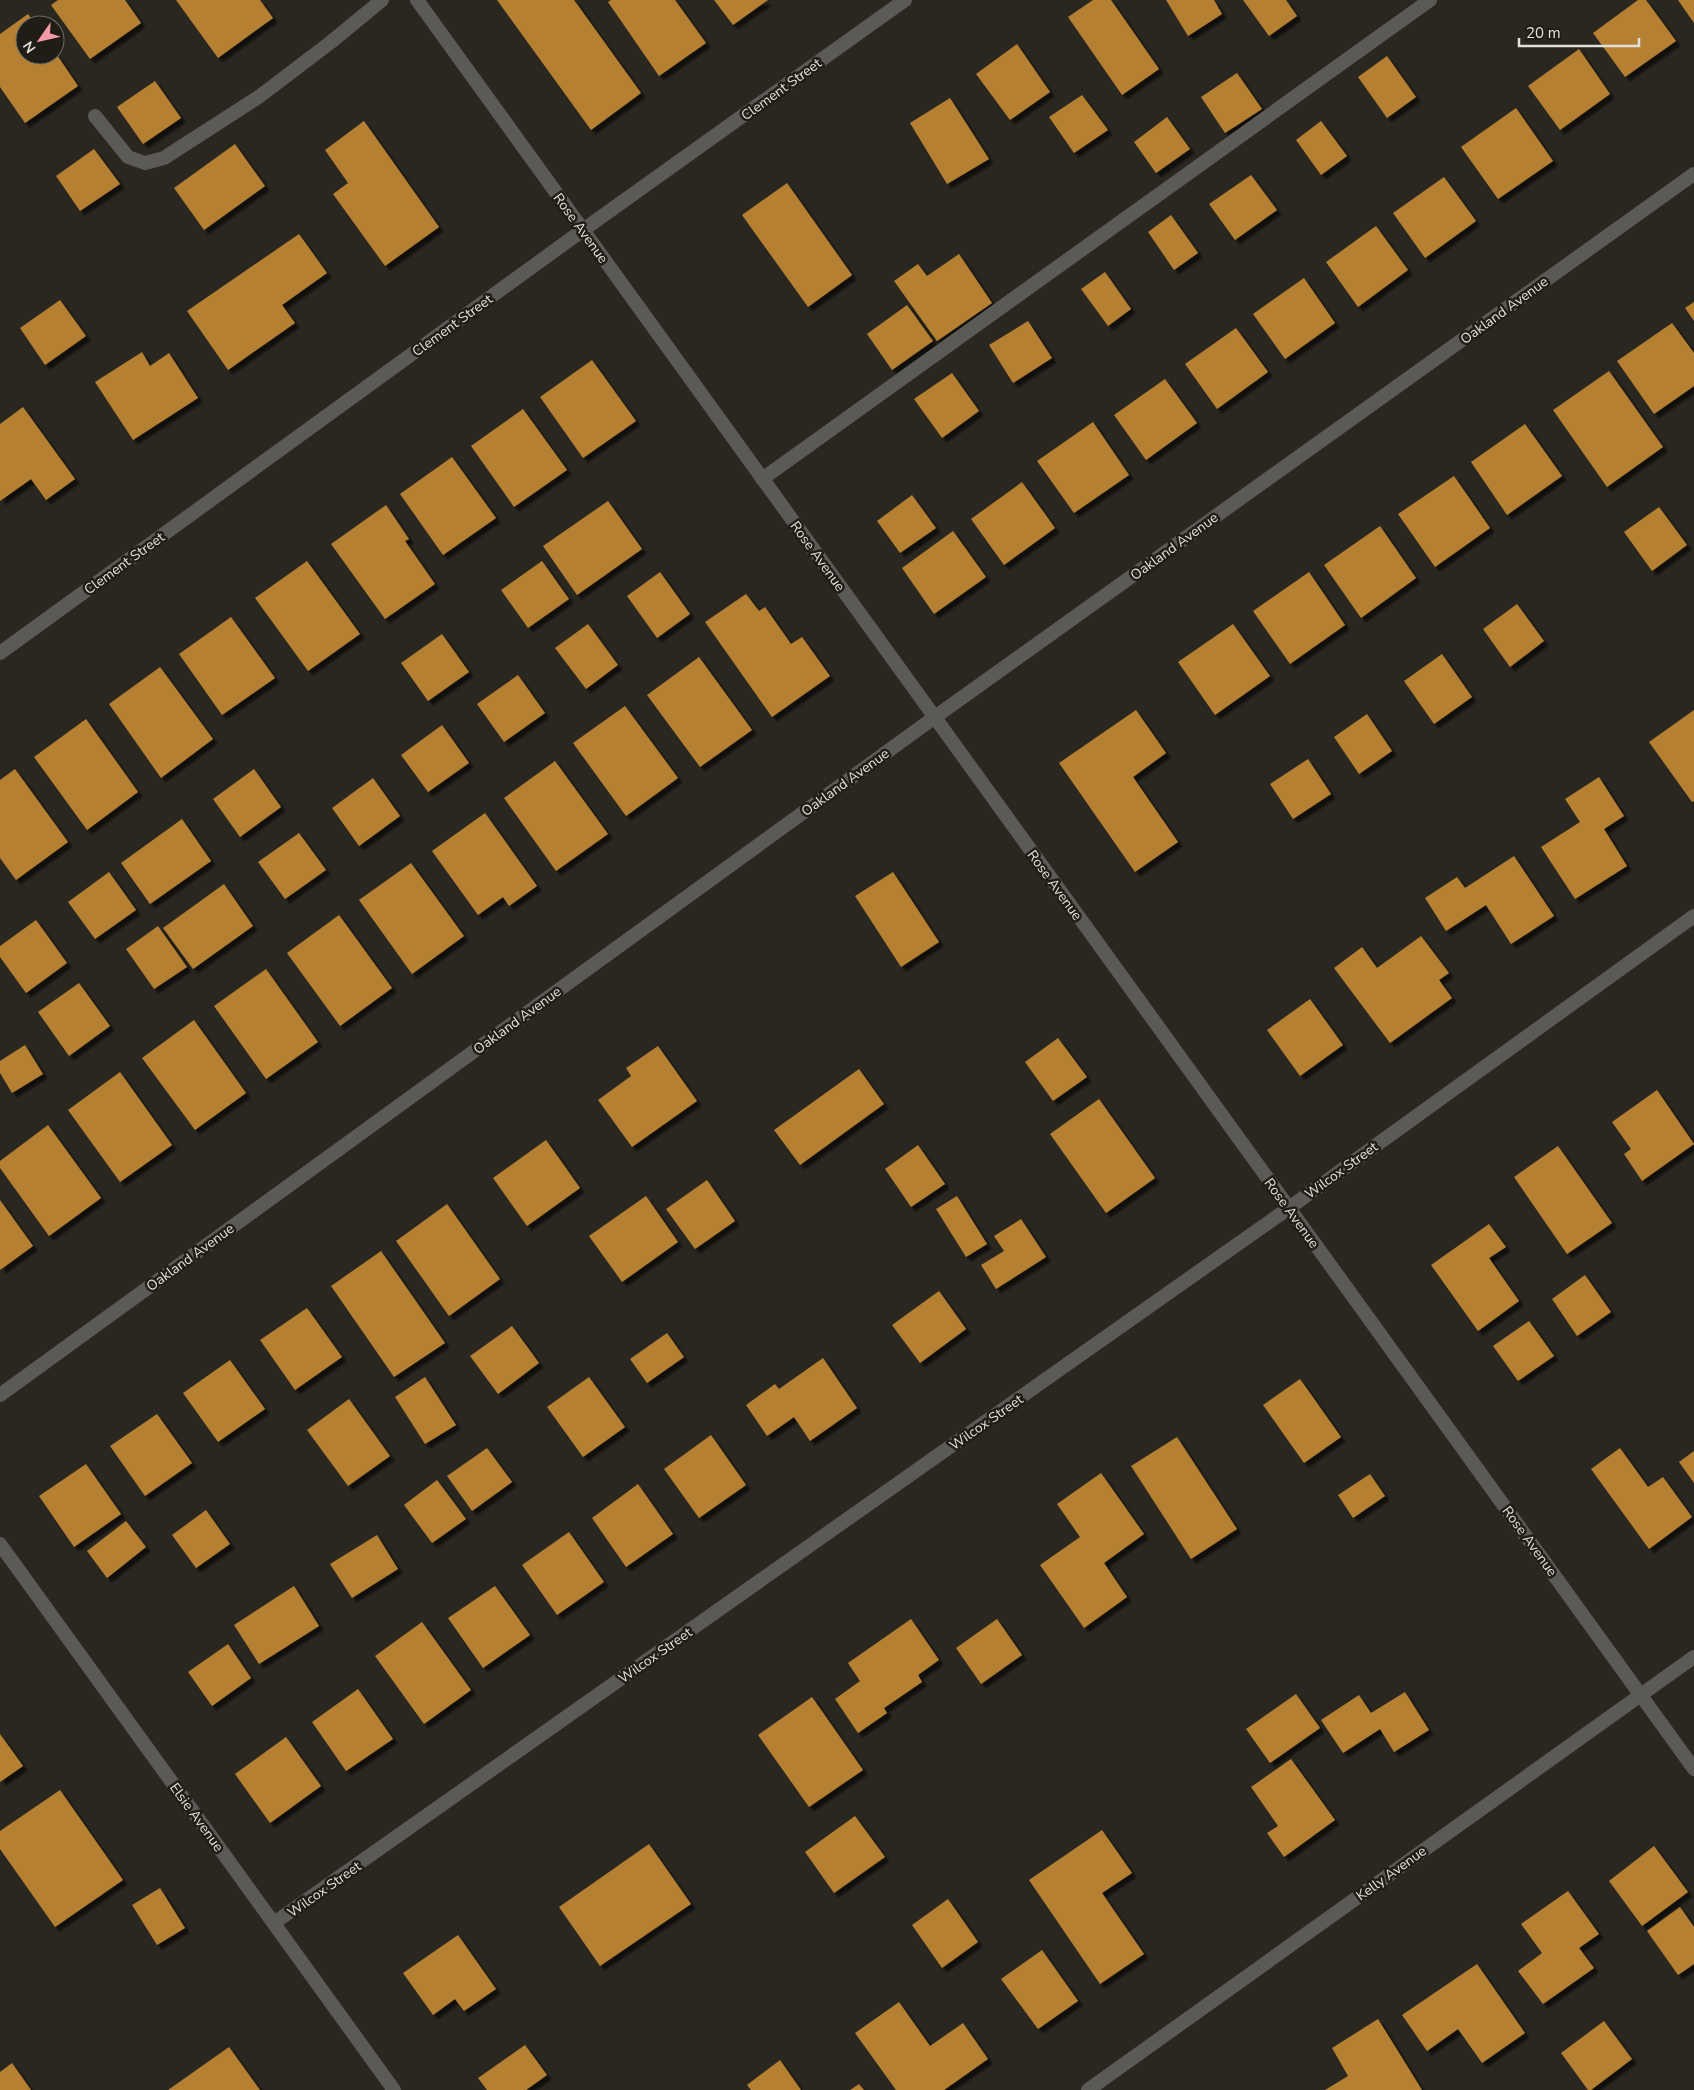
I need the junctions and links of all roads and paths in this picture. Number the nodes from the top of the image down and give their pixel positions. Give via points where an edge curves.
1 (382, 0) edge
2 (417, 0) edge
3 (905, 0) edge
4 (1430, 0) edge
5 (95, 116) dead end
6 (1694, 174) edge
7 (583, 230) junction
8 (762, 479) junction
9 (0, 653) edge
10 (934, 717) junction
11 (1694, 916) edge
12 (1289, 1208) junction
13 (0, 1395) edge
14 (0, 1544) edge
15 (1694, 1657) edge
16 (1641, 1695) junction
17 (1694, 1769) edge
18 (274, 1923) junction
19 (394, 2090) edge
20 (1088, 2090) edge

1 - 5 street via 260,96 164,158 145,163 128,157
2 - 7 street, Rose Avenue
3 - 7 street, Clement Street
4 - 8 street
6 - 10 street, Oakland Avenue
7 - 8 street, Rose Avenue
7 - 9 street, Clement Street
8 - 10 street, Rose Avenue
10 - 12 street, Rose Avenue
10 - 13 street, Oakland Avenue
11 - 12 street, Wilcox Street
12 - 16 street, Rose Avenue
12 - 18 street, Wilcox Street
14 - 18 street, Elsie Avenue
15 - 16 street, Kelly Avenue
16 - 17 street, Rose Avenue
16 - 20 street, Kelly Avenue
18 - 19 street, Elsie Avenue

